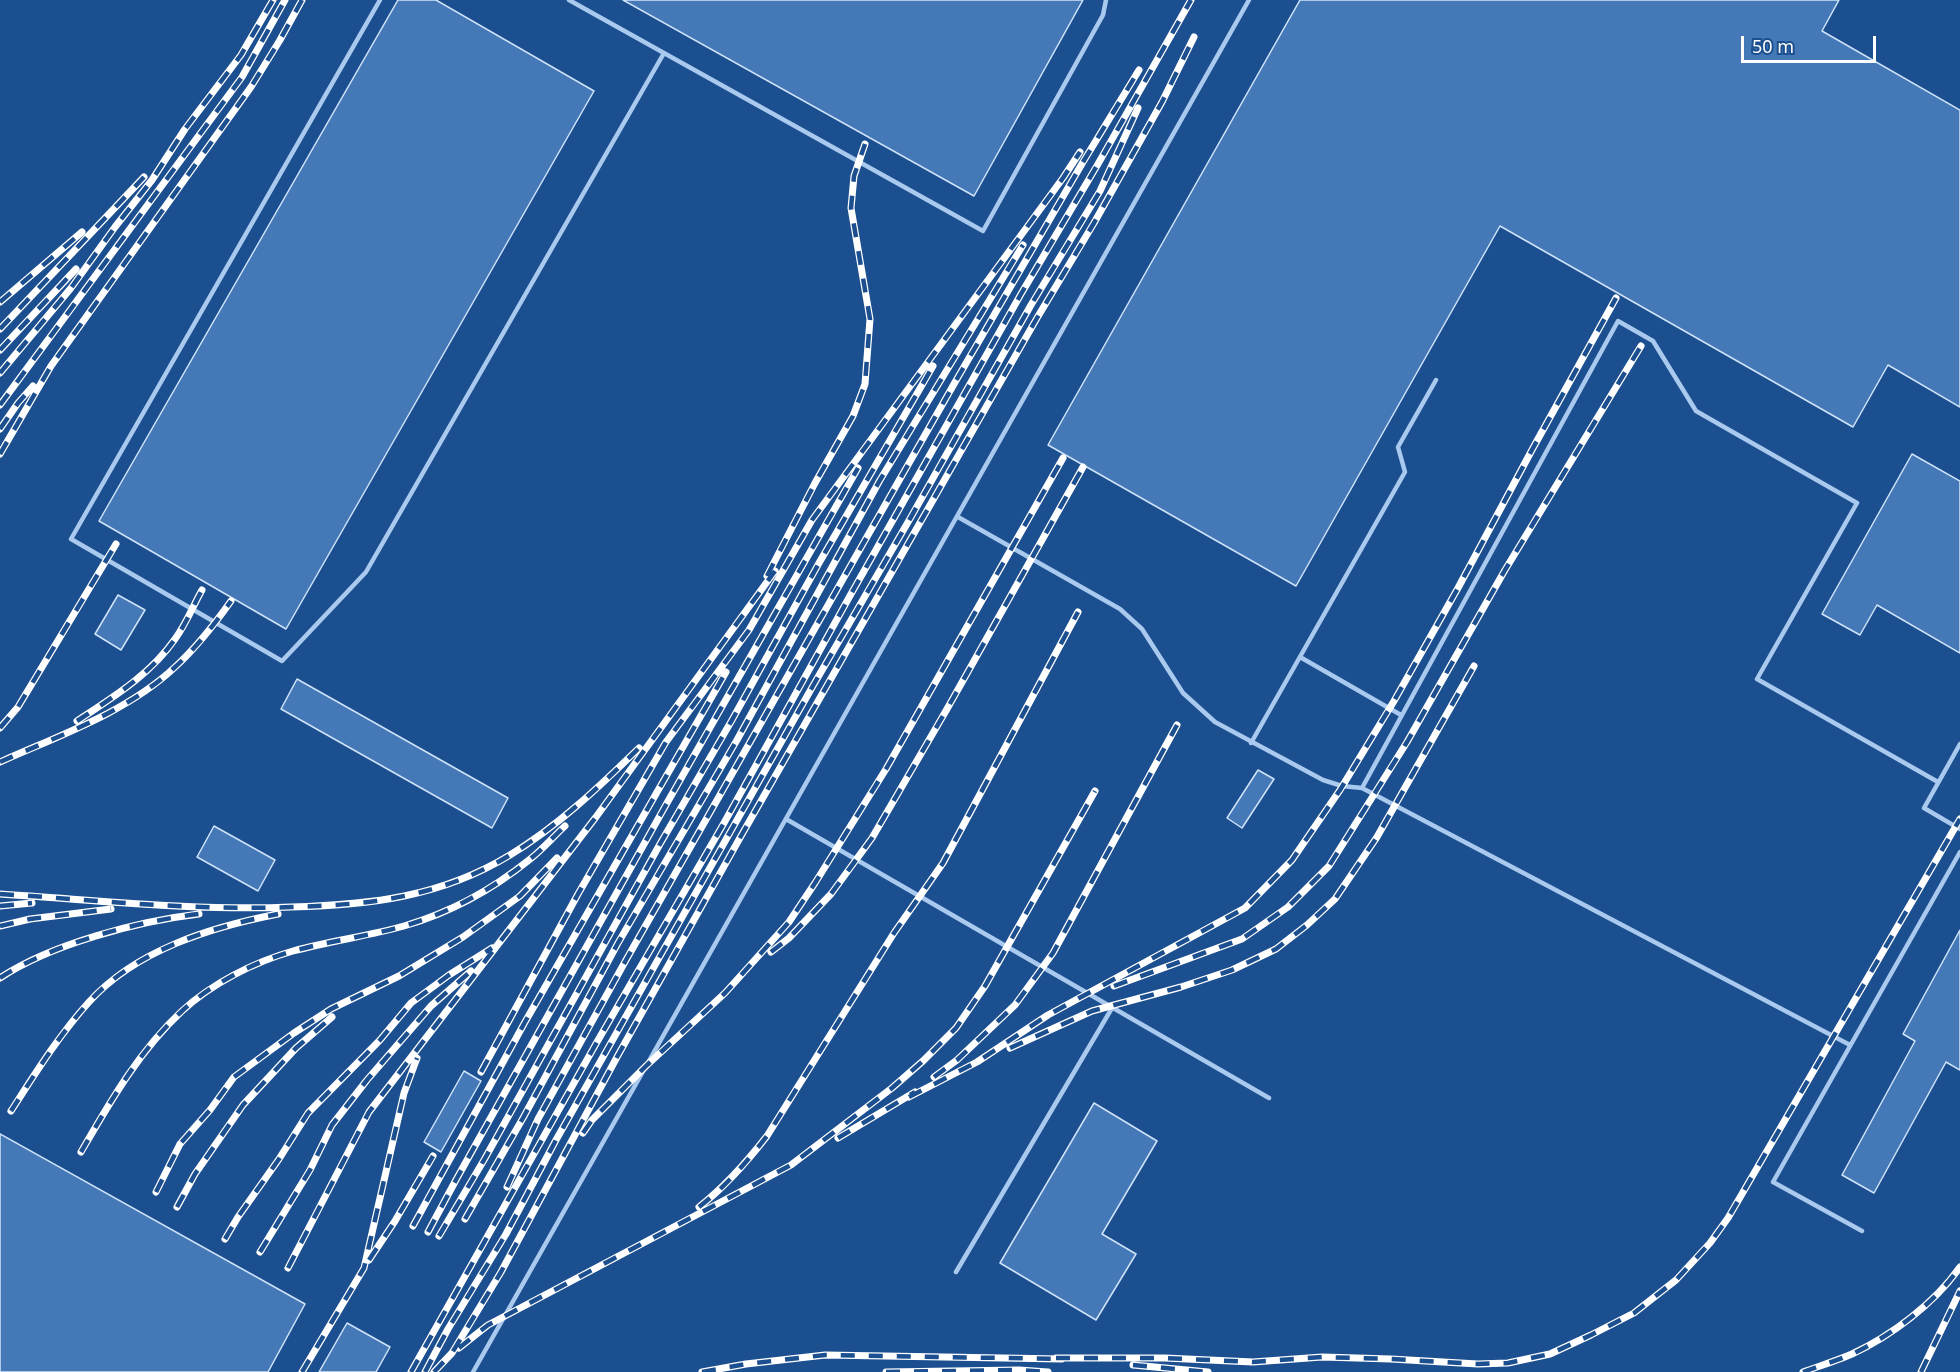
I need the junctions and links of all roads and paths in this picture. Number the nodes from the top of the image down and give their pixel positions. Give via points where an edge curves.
1 (380, 0) edge
2 (569, 0) edge
3 (1106, 0) edge
4 (1249, 0) edge
5 (664, 53) junction
6 (1436, 380) dead end
7 (958, 517) junction
8 (1300, 657) junction
9 (1401, 715) junction
10 (1251, 743) junction
11 (1960, 744) edge
12 (1938, 782) junction
13 (1362, 788) junction
14 (786, 819) junction
15 (1960, 829) edge
16 (1960, 852) edge
17 (1112, 1008) junction
18 (1850, 1045) junction
19 (1269, 1098) dead end
20 (1862, 1231) dead end
21 (956, 1272) dead end
22 (473, 1372) edge

1 - 5 lane via 71,539 282,661 366,572
2 - 5 lane
3 - 5 lane via 1103,15 982,231
4 - 7 lane
6 - 8 lane via 1398,447 1405,472
7 - 10 lane via 1120,609 1142,629 1183,693 1215,722
7 - 14 lane
8 - 9 lane
8 - 10 lane
9 - 12 lane via 1618,321 1653,341 1695,411 1857,503 1757,679
9 - 13 lane
10 - 13 lane via 1323,780
11 - 12 lane
12 - 15 lane via 1924,808
13 - 18 lane
14 - 17 lane
14 - 22 lane
16 - 18 lane
17 - 19 lane
17 - 21 lane
18 - 20 lane via 1773,1182

